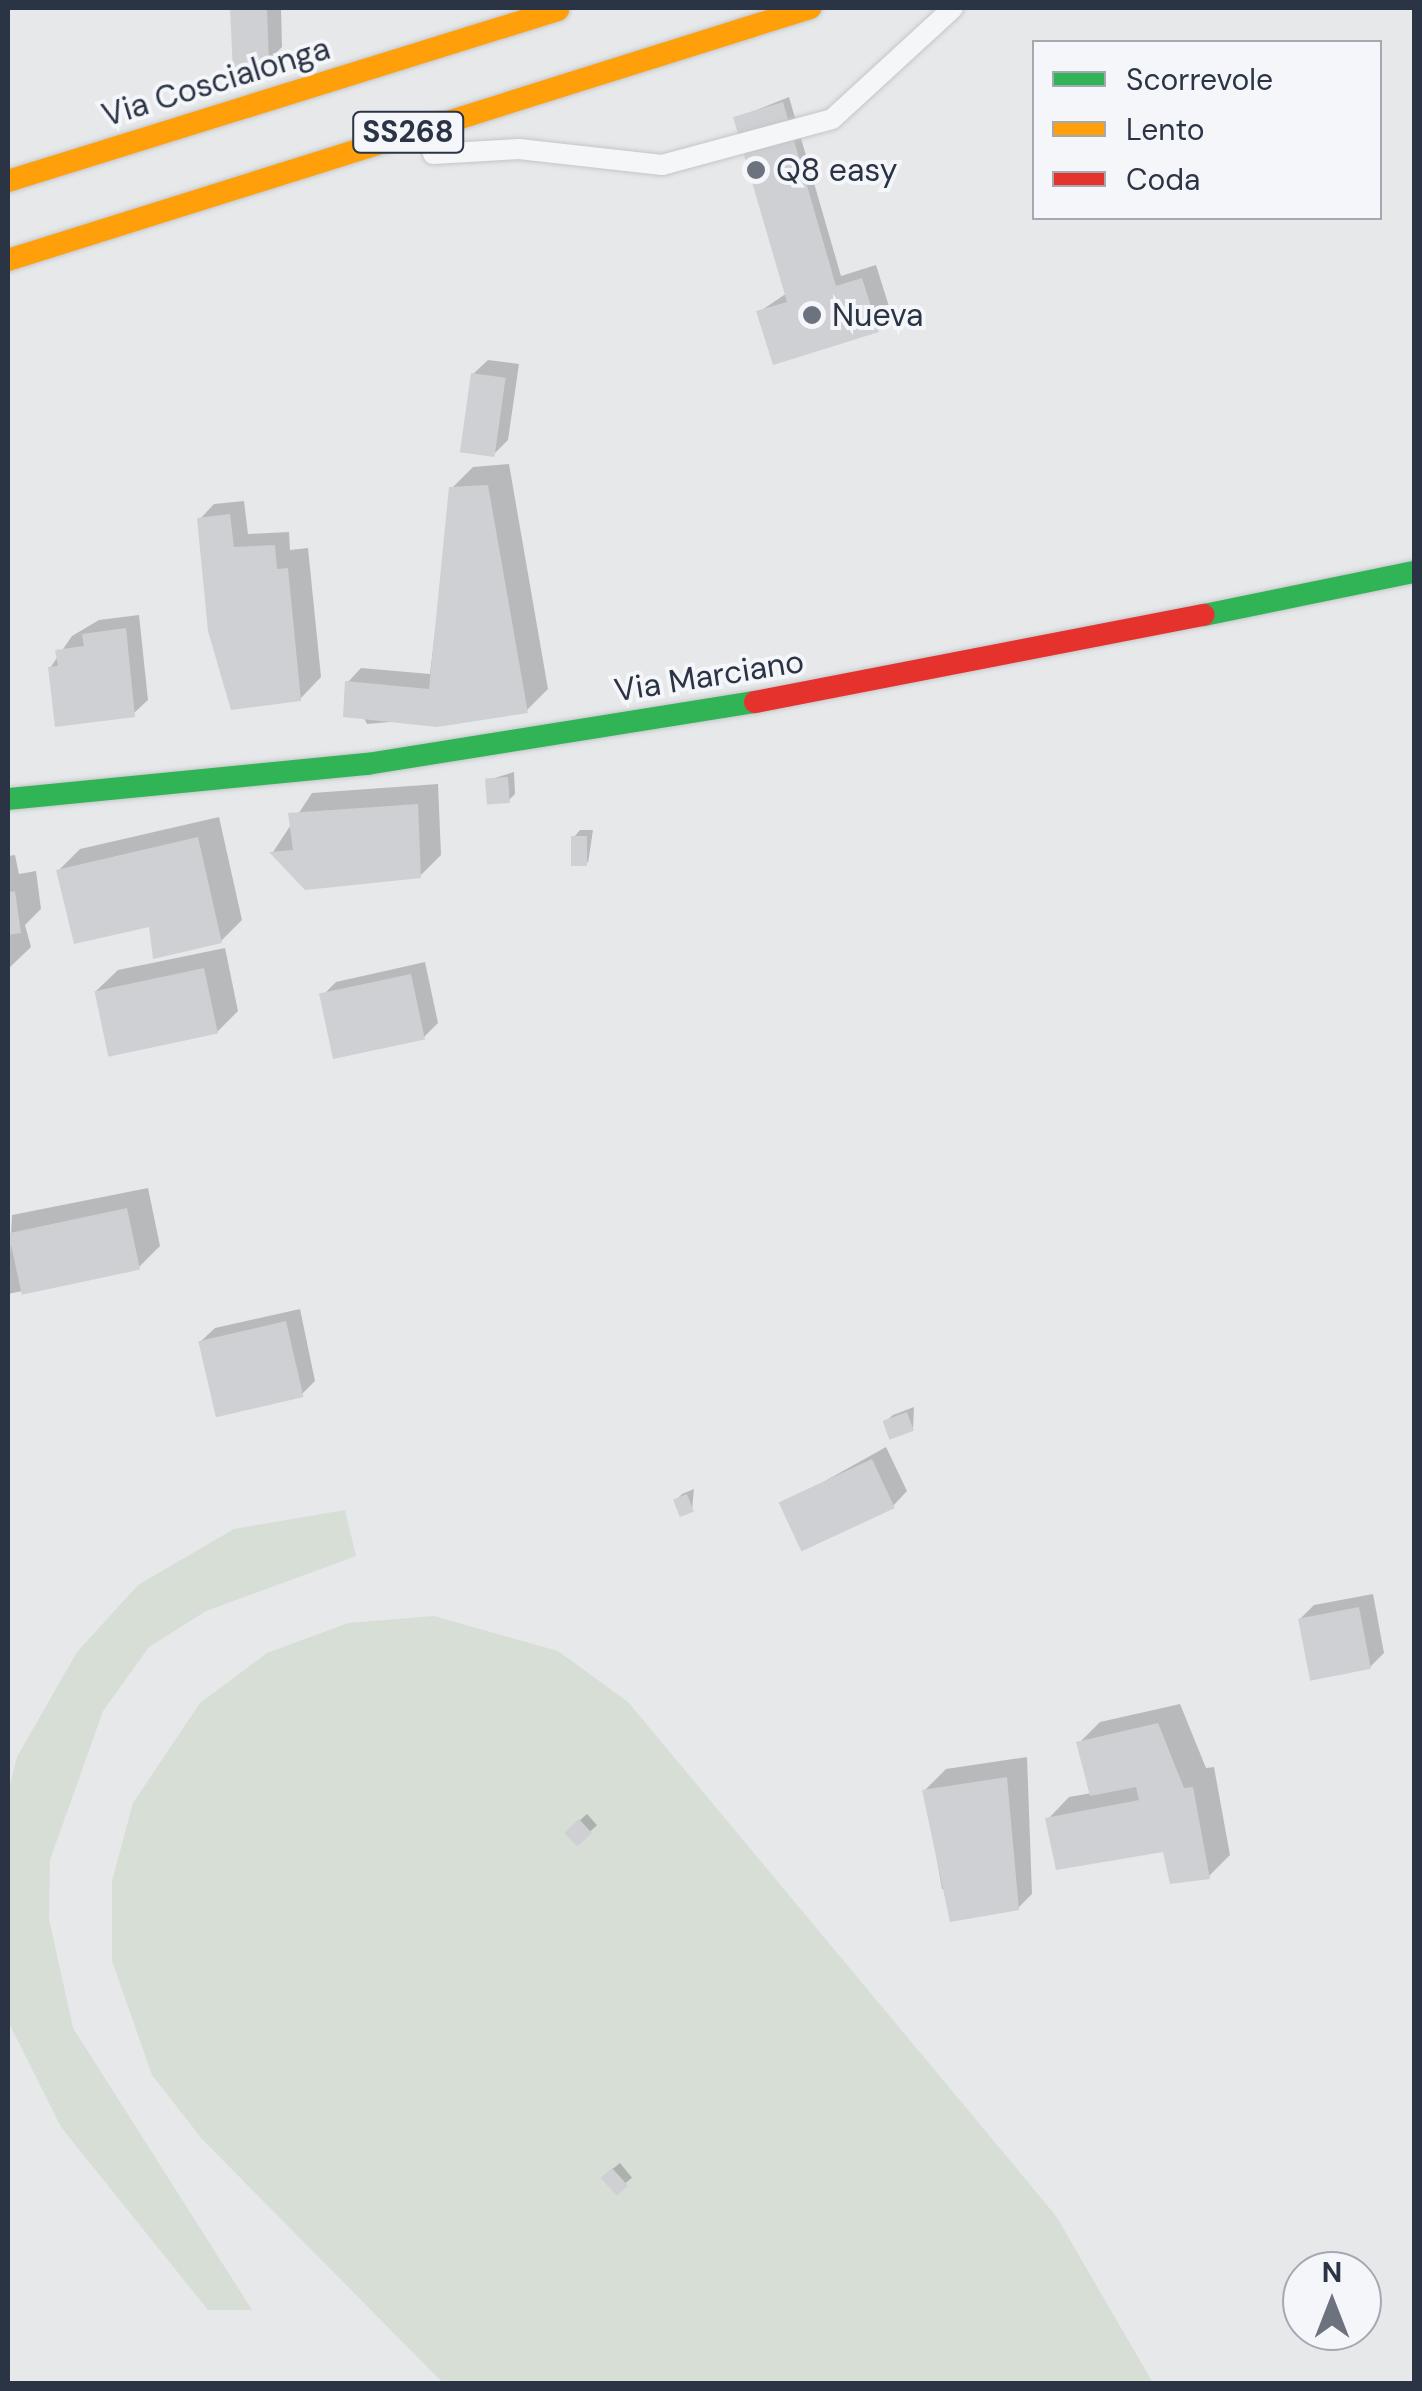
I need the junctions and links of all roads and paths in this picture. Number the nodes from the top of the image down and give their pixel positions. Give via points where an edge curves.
1 (810, 8) edge
2 (953, 8) edge
3 (558, 10) edge
4 (8, 181) edge
5 (162, 210) junction
6 (8, 260) edge
7 (1414, 572) edge
8 (8, 799) edge

1 - 5 main road, SS268
2 - 5 lane via 832,119 662,165 456,148 294,192
3 - 4 main road, Via Coscialonga
5 - 6 main road, SS268
7 - 8 main road, Via Marciano via 877,682 465,749

